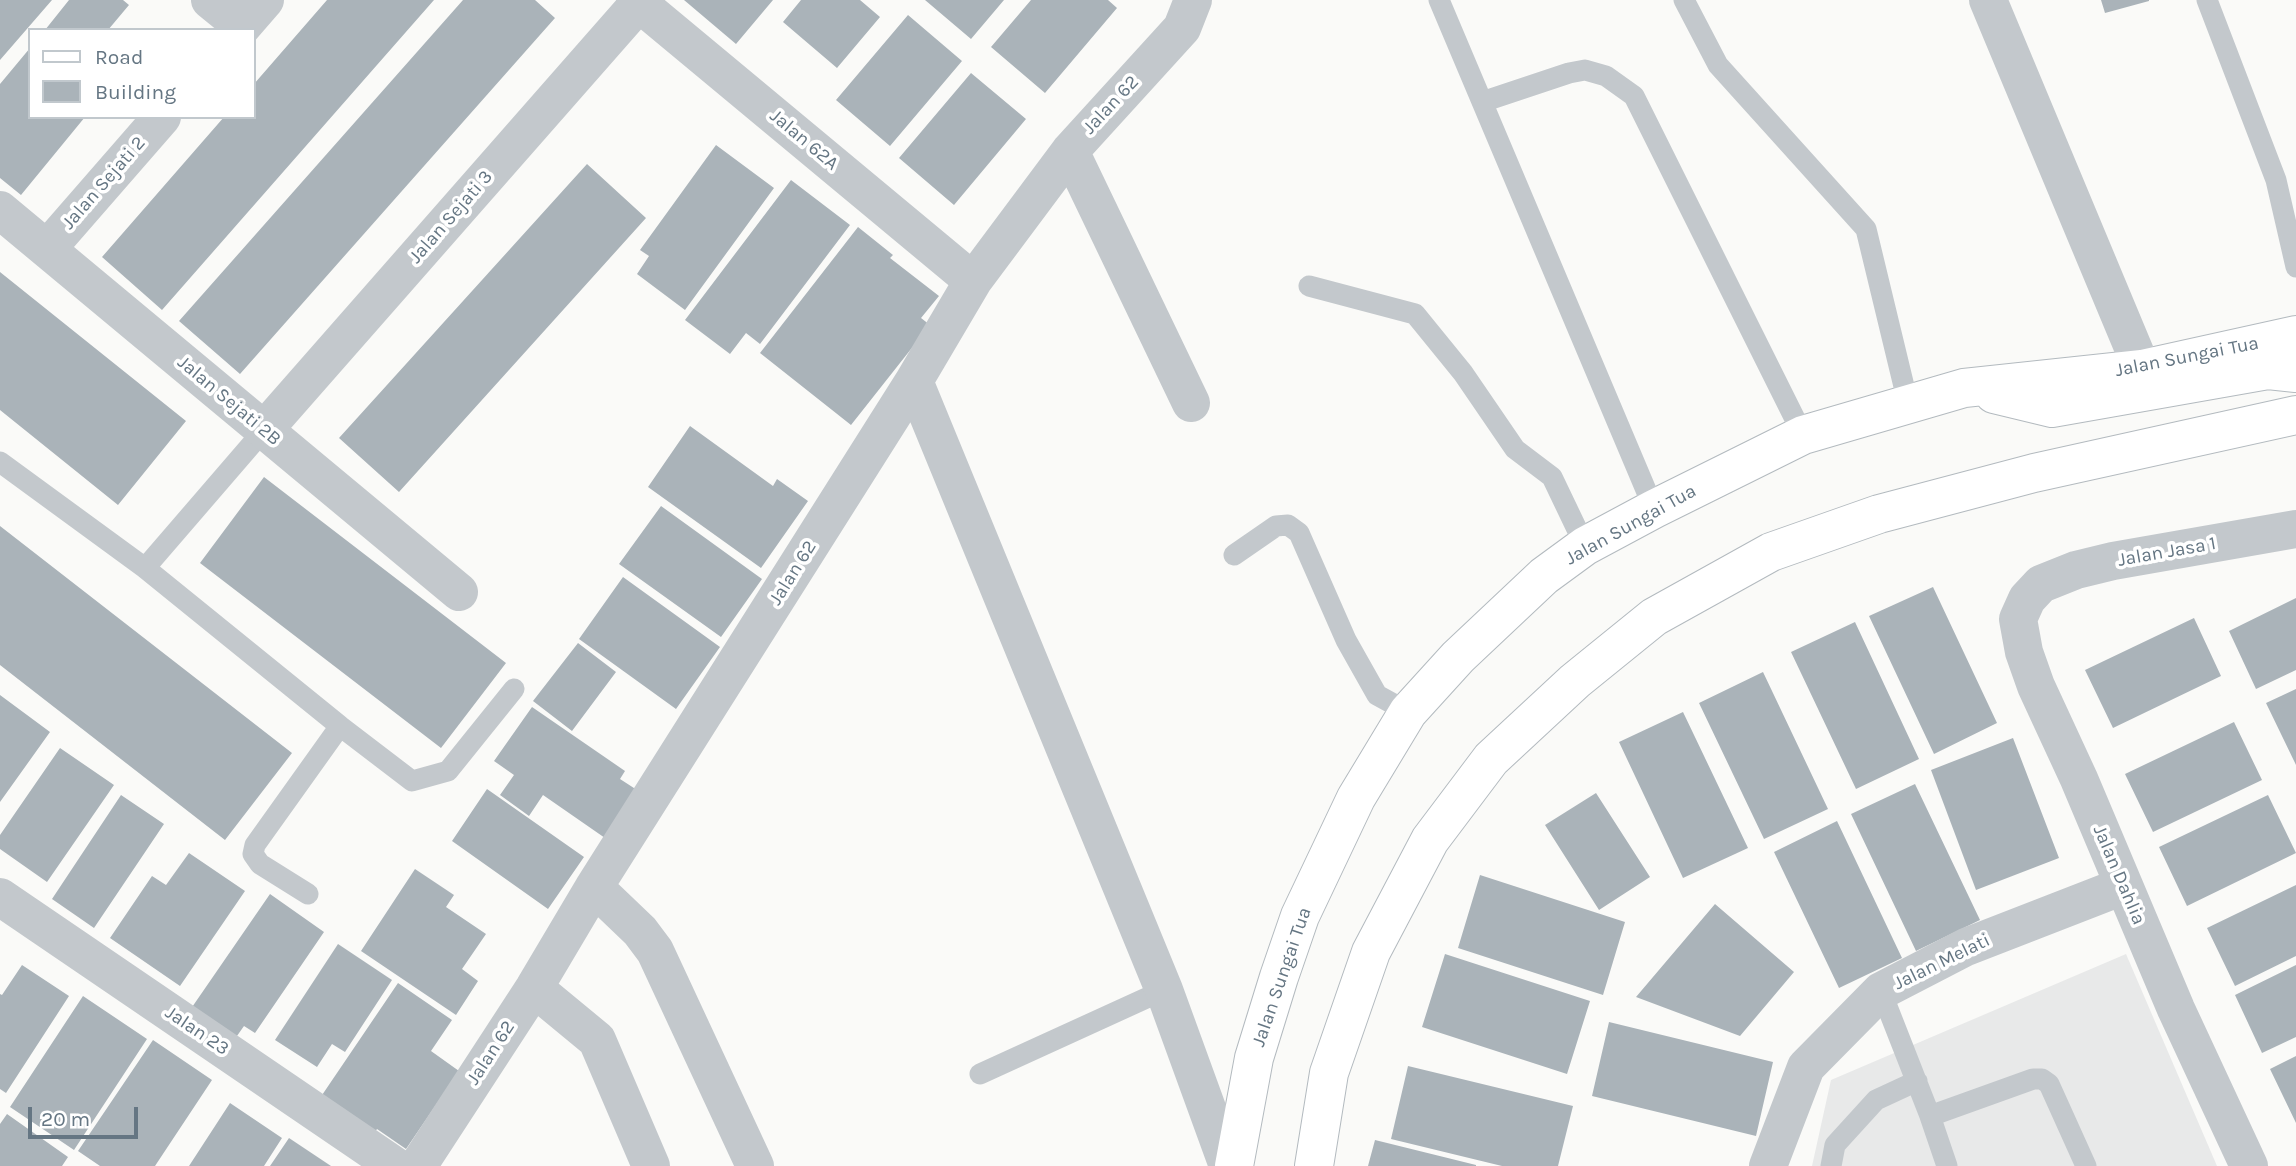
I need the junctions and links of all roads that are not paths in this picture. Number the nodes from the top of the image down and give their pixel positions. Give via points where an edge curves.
1 (210, 0) edge
2 (1193, 0) edge
3 (1439, 0) edge
4 (1684, 0) edge
5 (1988, 0) edge
6 (2207, 0) edge
7 (637, 2) edge
8 (249, 18) edge
9 (1482, 102) junction
10 (160, 119) edge
11 (1070, 150) junction
12 (0, 210) edge
13 (47, 249) junction
14 (2296, 267) edge
15 (973, 281) junction
16 (1309, 286) dead end
17 (2296, 335) edge
18 (2142, 369) junction
19 (2296, 373) edge
20 (914, 381) junction
21 (1964, 388) junction
22 (1908, 402) junction
23 (1191, 403) dead end
24 (2296, 415) edge
25 (264, 430) junction
26 (1803, 435) junction
27 (0, 462) edge
28 (1654, 509) junction
29 (2296, 529) edge
30 (1585, 546) junction
31 (1234, 555) dead end
32 (145, 568) junction
33 (2040, 584) joint
34 (459, 592) dead end
35 (514, 689) dead end
36 (1408, 712) junction
37 (340, 726) junction
38 (2123, 886) junction
39 (594, 887) junction
40 (308, 894) dead end
41 (0, 897) edge
42 (534, 988) junction
43 (1164, 990) junction
44 (1881, 991) junction
45 (980, 1074) dead end
46 (1917, 1081) junction
47 (1930, 1116) junction
48 (395, 1166) edge
49 (418, 1166) edge
50 (651, 1166) edge
51 (755, 1166) edge
52 (1228, 1166) edge
53 (1234, 1166) edge
54 (1314, 1166) edge
55 (1769, 1166) edge
56 (1831, 1166) edge
57 (1947, 1166) edge
58 (2086, 1166) edge
59 (2249, 1166) edge

1 - 8 street
2 - 11 street, Jalan 62 via 1182,28
3 - 9 lane
4 - 22 lane via 1718,65 1866,229
5 - 18 street
6 - 14 lane via 2276,180
7 - 15 street, Jalan 62A
7 - 25 street, Jalan Sejati 3
9 - 26 lane via 1585,70 1606,76 1634,96
9 - 28 lane
10 - 13 street, Jalan Sejati 2
11 - 15 street, Jalan 62
11 - 23 street
12 - 13 street, Jalan Sejati 2B
13 - 25 street, Jalan Sejati 2B
15 - 20 street, Jalan 62
16 - 30 lane via 1415,314 1515,449 1552,477
17 - 18 main road, Jalan Sungai Tua
18 - 21 main road, Jalan Sungai Tua
19 - 21 main road via 2268,370 2052,408
20 - 39 street, Jalan 62
20 - 43 street
21 - 22 main road, Jalan Sungai Tua
22 - 26 main road, Jalan Sungai Tua
24 - 54 main road via 2034,473 1879,514 1771,552 1654,617 1575,681 1491,759 1430,840 1371,951 1329,1073
25 - 32 lane
25 - 34 street, Jalan Sejati 2B
26 - 28 main road, Jalan Sungai Tua
27 - 32 lane
28 - 30 main road, Jalan Sungai Tua
29 - 33 street, Jalan Jasa 1 via 2113,561
30 - 36 main road, Jalan Sungai Tua via 1544,576 1458,657
31 - 36 lane via 1276,526 1288,525 1299,533 1346,640 1377,695
32 - 37 lane
33 - 38 street, Jalan Dahlia via 2018,619 2024,652
35 - 37 lane via 448,771 412,781
36 - 53 main road, Jalan Sungai Tua via 1356,798 1300,916 1254,1058
37 - 40 lane via 253,854 260,864
38 - 44 street, Jalan Melati via 1966,947
38 - 59 street, Jalan Dahlia
39 - 42 street, Jalan 62
39 - 51 street via 655,951
41 - 48 street, Jalan 23
42 - 49 street, Jalan 62
42 - 50 street via 597,1040
43 - 45 lane
43 - 52 street
44 - 46 lane
44 - 55 street, Jalan Melati via 1806,1067
46 - 47 lane
46 - 56 lane via 1876,1100 1835,1144
47 - 57 lane
47 - 58 lane via 2042,1079 2049,1084

